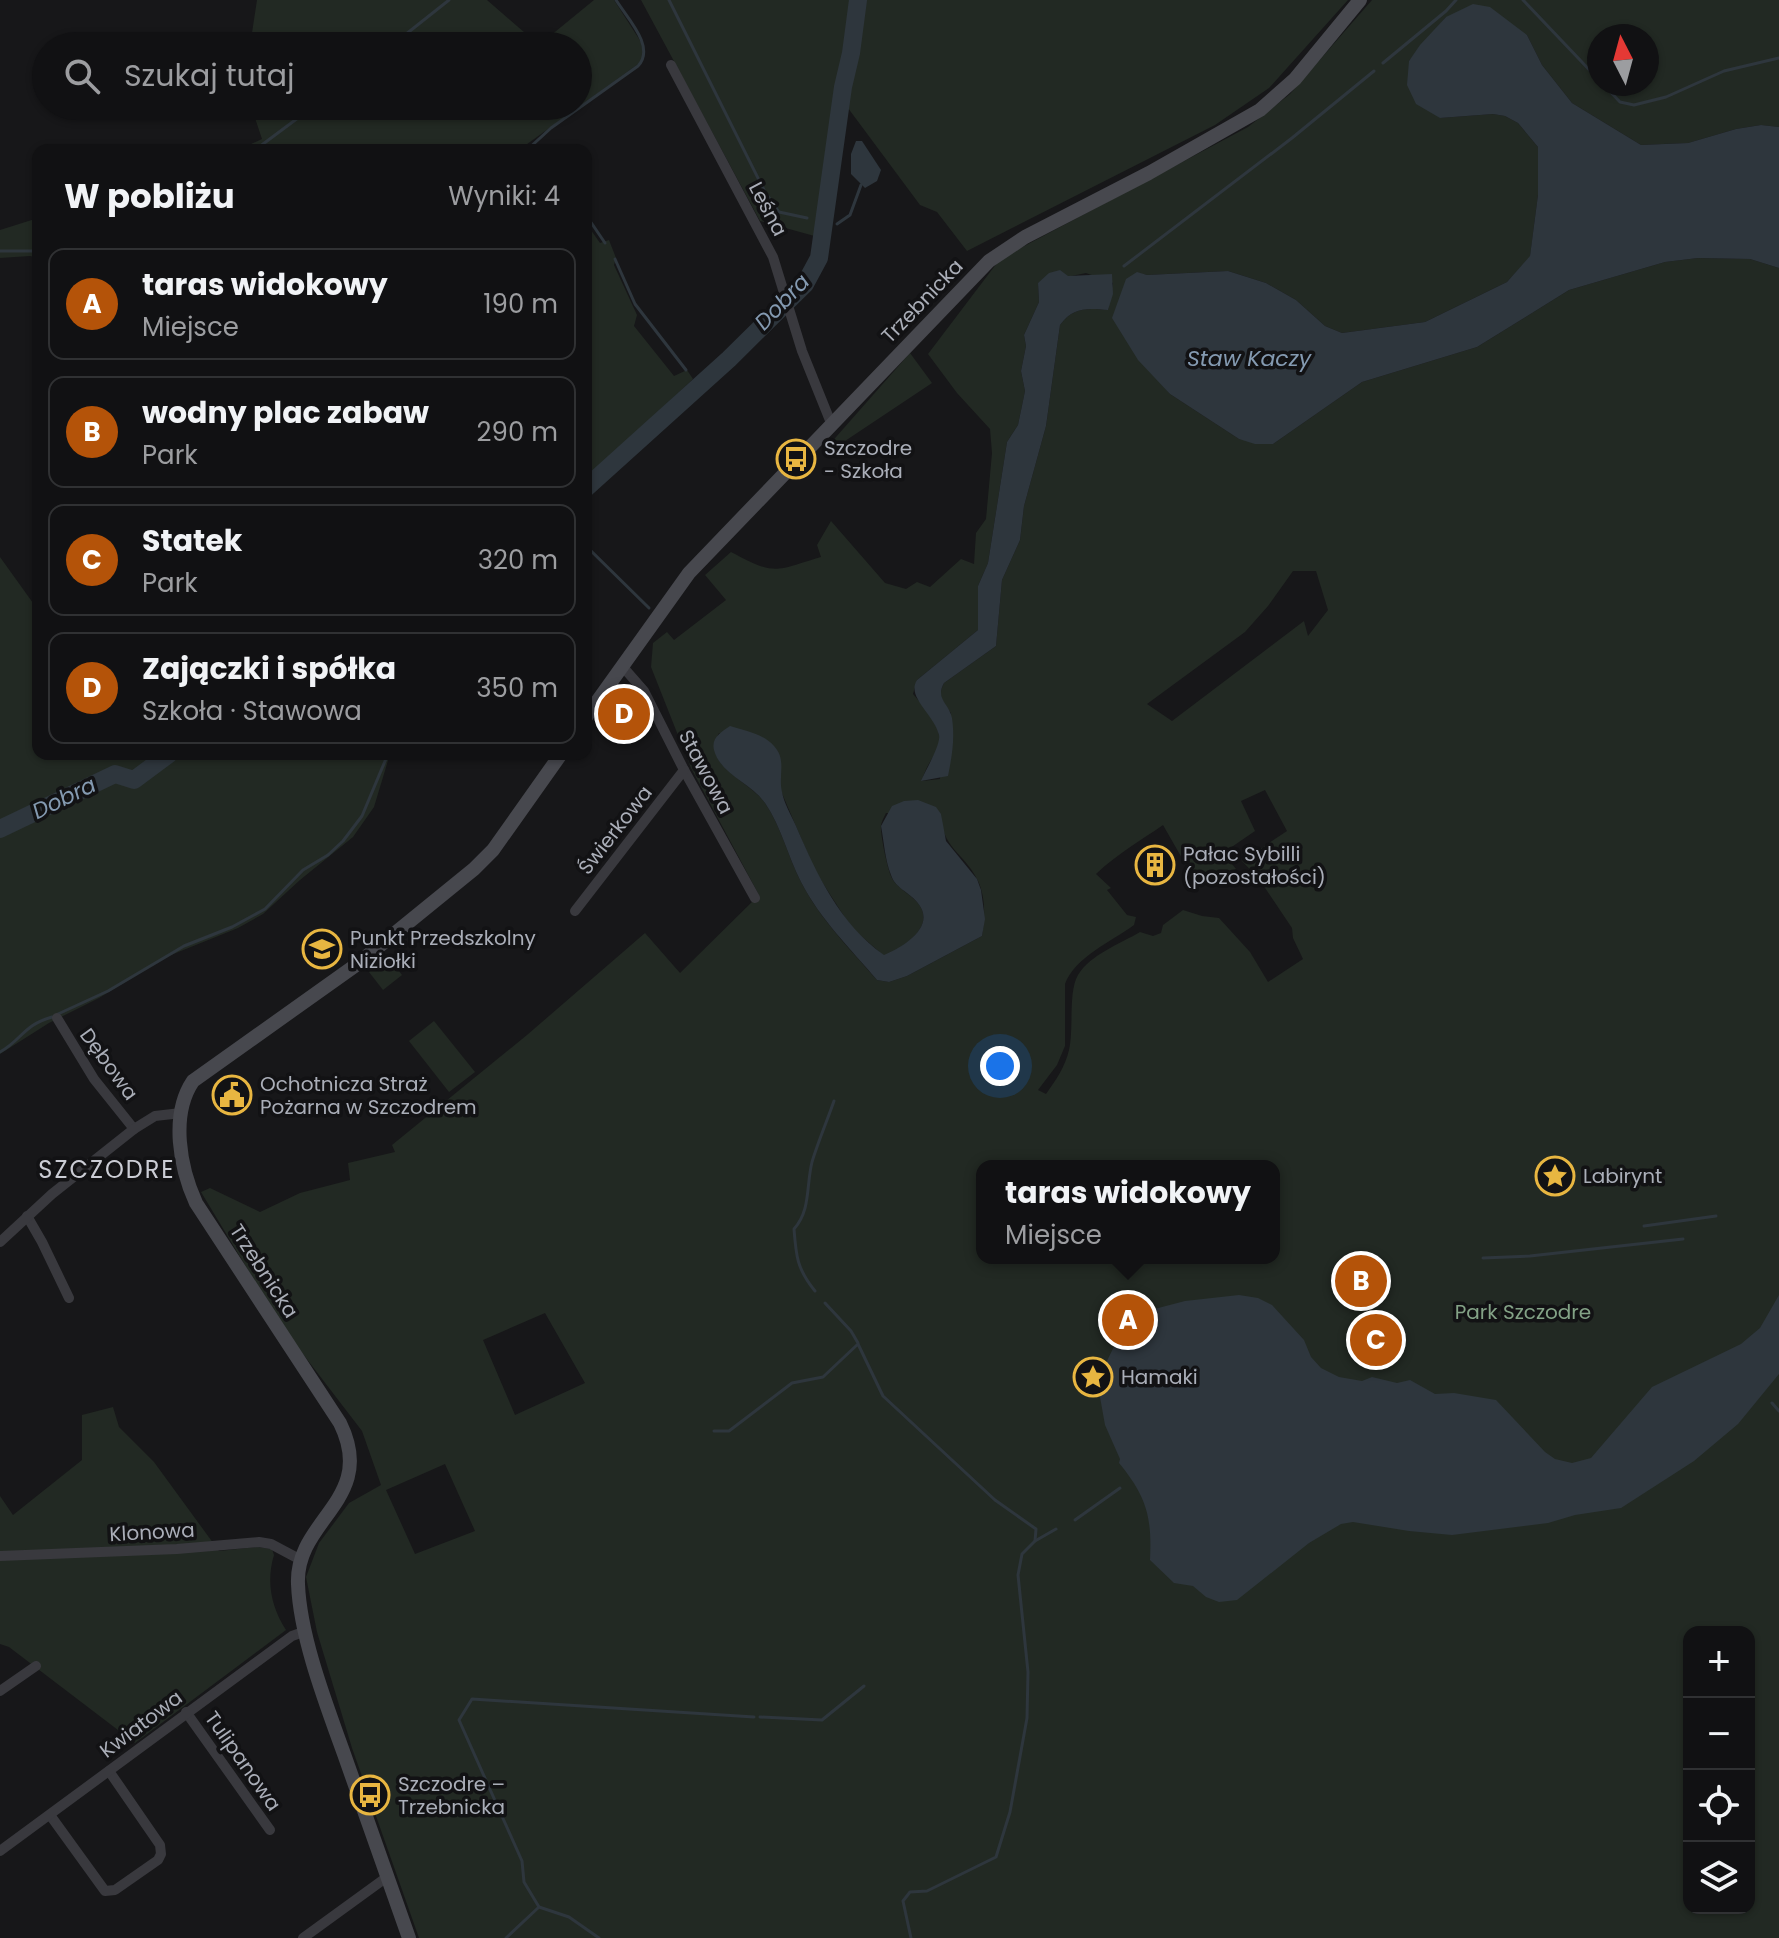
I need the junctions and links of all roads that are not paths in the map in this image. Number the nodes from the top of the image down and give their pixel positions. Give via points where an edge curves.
1 (1360, 0) edge
2 (671, 65) dead end
3 (831, 423) junction
4 (623, 667) junction
5 (592, 709) edge
6 (557, 760) edge
7 (684, 770) junction
8 (755, 898) dead end
9 (575, 911) dead end
10 (57, 1018) dead end
11 (181, 1113) junction
12 (134, 1129) junction
13 (27, 1216) junction
14 (0, 1242) edge
15 (69, 1298) dead end
16 (0, 1556) edge
17 (301, 1560) junction
18 (306, 1631) junction
19 (36, 1666) dead end
20 (0, 1691) edge
21 (186, 1712) junction
22 (109, 1771) junction
23 (50, 1815) junction
24 (270, 1830) dead end
25 (0, 1851) edge
26 (387, 1877) junction
27 (303, 1938) edge
28 (409, 1938) edge

1 - 3 street, Trzebnicka via 1295,79 1260,110 989,261
2 - 3 street, Leśna via 773,257
3 - 4 street, Trzebnicka via 689,573
4 - 5 street, Trzebnicka
4 - 7 street, Stawowa via 644,691
6 - 11 street, Trzebnicka via 474,869 356,965 193,1081
7 - 8 street, Stawowa
7 - 9 street, Świerkowa
10 - 12 street, Dębowa via 94,1079
11 - 12 street via 155,1116
11 - 17 street, Trzebnicka via 182,1154 196,1203 349,1443 349,1478
12 - 13 street
13 - 14 street
13 - 15 street
16 - 17 street, Klonowa via 248,1543 271,1544
17 - 18 street, Trzebnicka via 298,1587
18 - 21 street, Kwiatowa
18 - 26 street, Trzebnicka
19 - 20 street
21 - 22 street, Kwiatowa
21 - 24 street, Tulipanowa
22 - 23 street, Kwiatowa
22 - 23 street via 160,1845 158,1860 115,1890 105,1891
23 - 25 street, Kwiatowa
26 - 27 street
26 - 28 street, Trzebnicka

